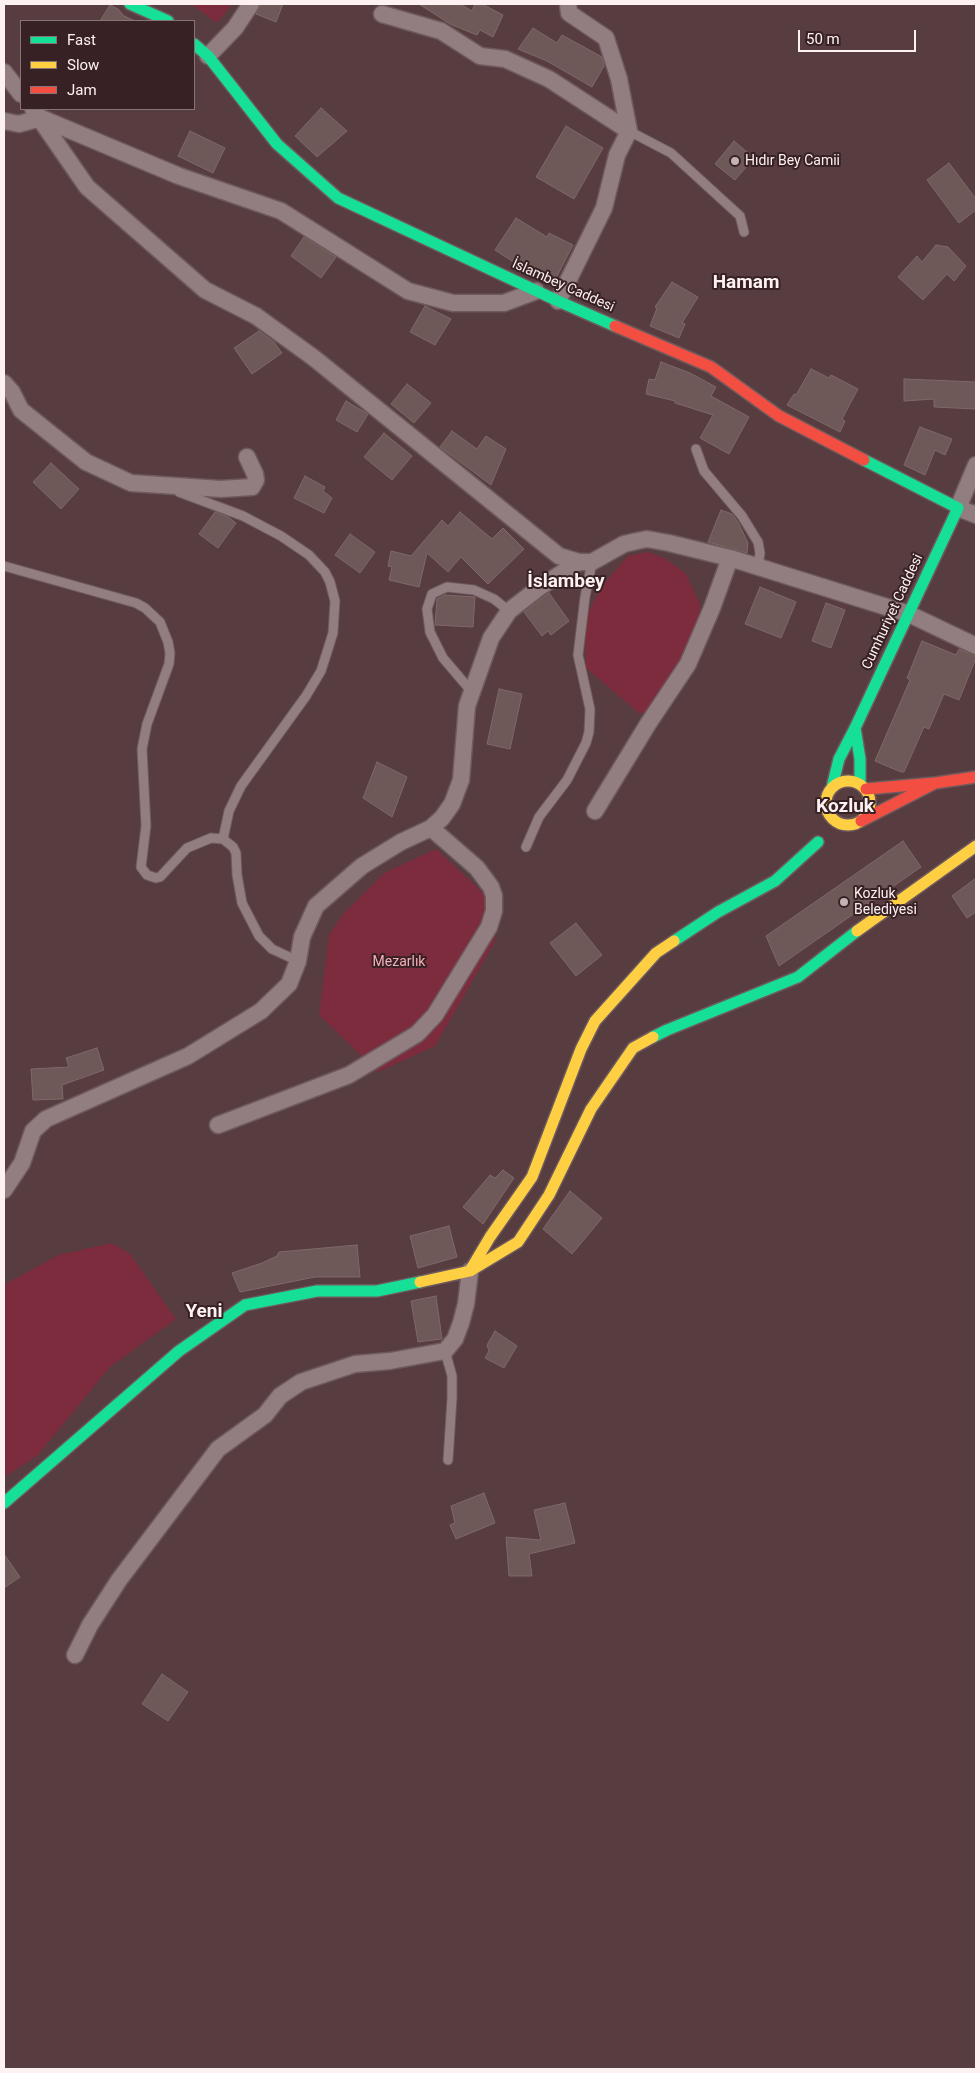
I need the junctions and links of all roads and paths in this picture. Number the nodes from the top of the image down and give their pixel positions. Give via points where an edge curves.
1 (130, 4) edge
2 (251, 4) edge
3 (568, 4) edge
4 (382, 14) dead end
5 (166, 20) edge
6 (195, 45) edge
7 (208, 56) junction
8 (4, 72) edge
9 (20, 93) edge
10 (37, 114) edge
11 (4, 121) edge
12 (629, 130) junction
13 (744, 232) dead end
14 (536, 291) junction
15 (558, 301) junction
16 (4, 383) edge
17 (696, 449) dead end
18 (248, 458) dead end
19 (976, 465) edge
20 (175, 486) junction
21 (958, 508) junction
22 (976, 515) edge
23 (730, 558) junction
24 (586, 562) junction
25 (4, 566) edge
26 (758, 567) junction
27 (509, 611) junction
28 (909, 614) junction
29 (976, 646) edge
30 (472, 692) junction
31 (855, 728) junction
32 (976, 777) edge
33 (934, 783) junction
34 (832, 786) junction
35 (863, 786) junction
36 (826, 807) junction
37 (595, 811) dead end
38 (857, 822) junction
39 (431, 828) junction
40 (224, 839) junction
41 (818, 842) junction
42 (976, 846) edge
43 (526, 847) dead end
44 (298, 961) junction
45 (218, 1126) dead end
46 (4, 1190) edge
47 (470, 1271) junction
48 (445, 1351) junction
49 (448, 1460) dead end
50 (4, 1503) edge
51 (75, 1654) dead end

1 - 5 street
2 - 7 street via 235,28
3 - 12 street via 569,13 606,38 619,79
4 - 12 street via 440,31 480,56 505,59 549,79
6 - 7 street, İslambey Caddesi
7 - 14 street, İslambey Caddesi via 277,144 338,198
8 - 9 street
10 - 11 street via 19,124
10 - 14 street via 179,176 282,211 408,291 453,303 504,303
10 - 24 street via 87,187 205,290 256,316 314,358 559,556
12 - 13 lane via 671,153 740,216
12 - 15 street via 617,155 604,208
14 - 15 street, İslambey Caddesi
15 - 21 street, İslambey Caddesi via 711,367 778,416
16 - 20 street via 21,410 86,462 131,483
17 - 26 lane via 704,471 742,516 758,542
18 - 20 street via 256,480 252,487
19 - 21 street
20 - 40 lane via 179,492 243,516 308,555 330,582 335,601 333,633 321,671 241,786 229,811
21 - 22 street
21 - 28 street, Cumhuriyet Caddesi
23 - 24 street via 647,539 624,544
23 - 26 street
23 - 37 street via 688,664
24 - 27 street via 540,587
24 - 43 lane via 578,655 590,709 589,732 567,780 539,817
25 - 40 lane via 136,603 160,622 170,653 142,749 146,826 142,867 147,875 160,877 187,848 210,838
26 - 28 street
27 - 30 street via 491,638
27 - 30 lane via 494,599 474,590 447,587 432,594 427,609 430,632 443,658
28 - 29 street
28 - 31 street, Cumhuriyet Caddesi
30 - 39 street via 467,706 461,780 452,804
31 - 34 street, Cumhuriyet Caddesi via 839,759
31 - 35 street
32 - 33 street
33 - 35 street
33 - 38 street
34 - 35 street via 846,780
34 - 36 street
35 - 38 street via 869,795 869,809
36 - 38 street via 834,820 847,825
36 - 41 street via 826,820
38 - 41 street
39 - 44 street via 362,866 316,906 302,937
39 - 45 street via 477,868 494,896 489,927 435,1015 417,1034 349,1075
40 - 44 lane via 236,853 242,903 258,936 272,949
41 - 47 street via 775,881 718,912 656,952 595,1021 532,1177
42 - 47 street via 877,915 798,977 667,1030 633,1048 591,1109 549,1195 518,1242
44 - 46 street via 289,984 261,1011 227,1033 188,1056 46,1119 33,1132 22,1163
47 - 48 street via 461,1323 456,1339
47 - 50 street via 377,1291 317,1291 245,1305 179,1351
48 - 49 lane via 452,1376
48 - 51 street via 355,1364 300,1382 280,1396 265,1415 218,1449 119,1580

